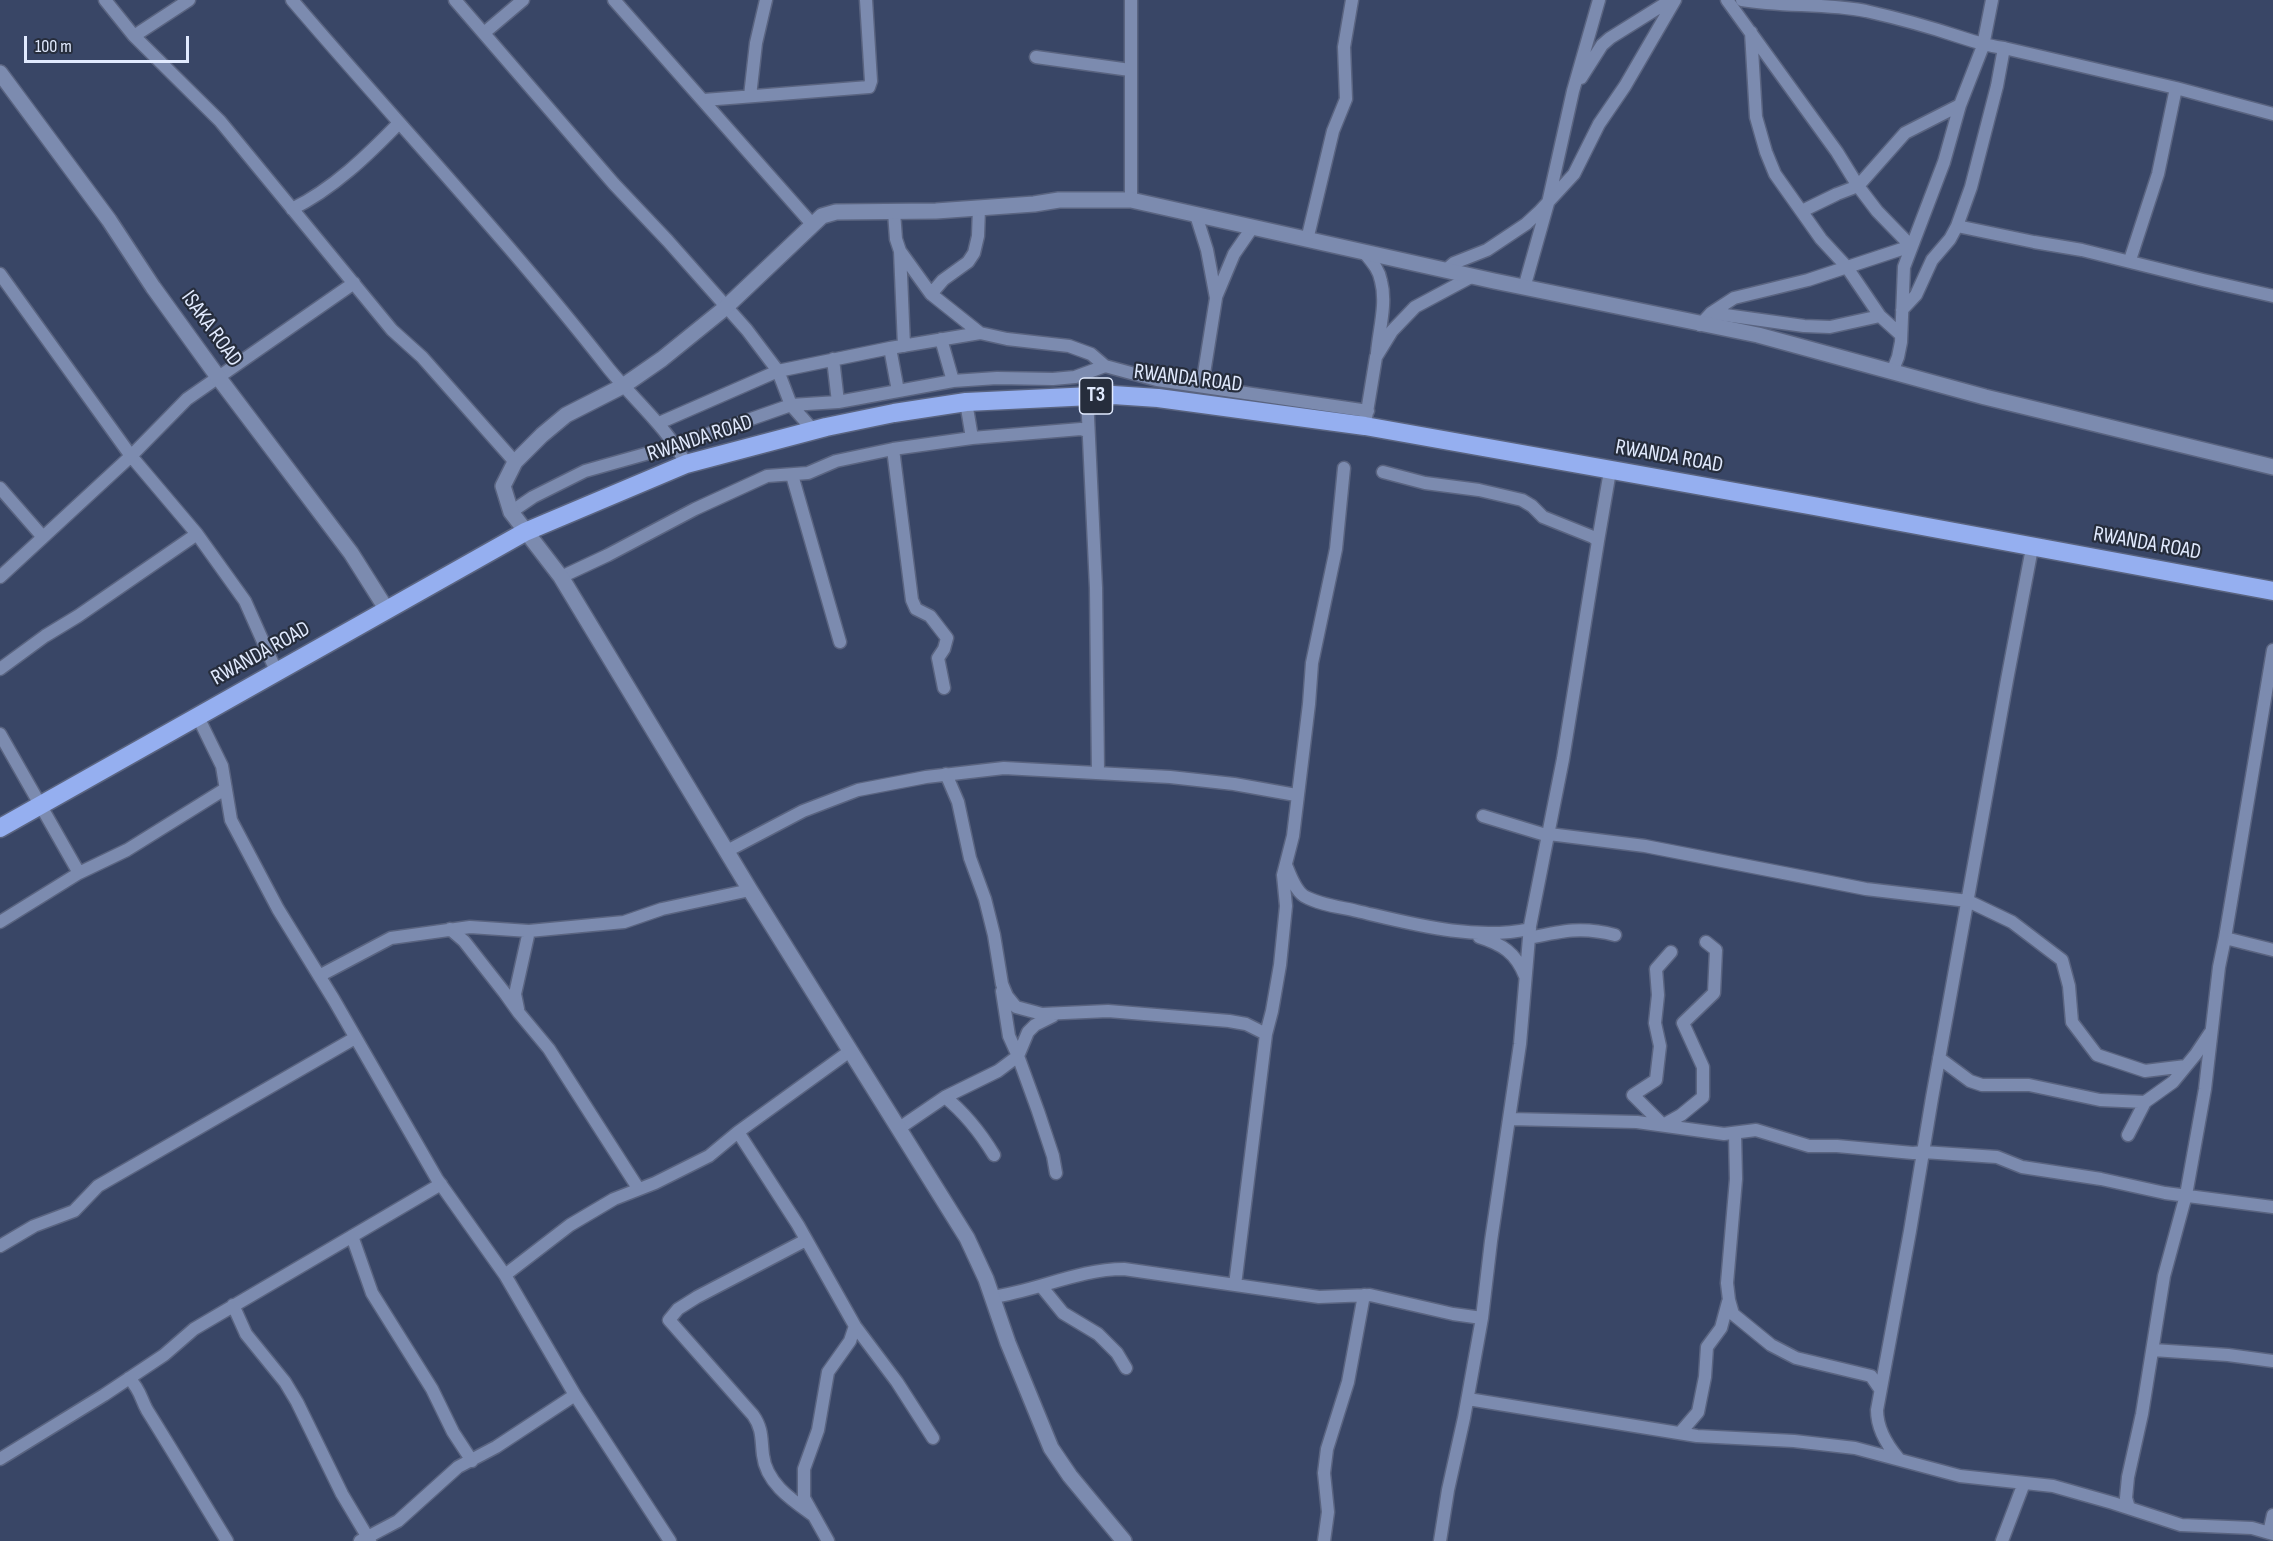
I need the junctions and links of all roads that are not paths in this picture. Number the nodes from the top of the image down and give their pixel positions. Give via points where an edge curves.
1 (105, 0) edge
2 (189, 0) edge
3 (291, 0) edge
4 (455, 0) edge
5 (524, 0) edge
6 (615, 0) edge
7 (766, 0) edge
8 (866, 0) edge
9 (1131, 0) edge
10 (1352, 0) edge
11 (1599, 0) edge
12 (1673, 0) edge
13 (1727, 0) edge
14 (1743, 0) edge
15 (1992, 0) edge
16 (1751, 32) junction
17 (484, 33) junction
18 (135, 36) junction
19 (1983, 46) junction
20 (2004, 48) junction
21 (1036, 57) dead end
22 (1130, 70) junction
23 (0, 73) edge
24 (2176, 88) junction
25 (1573, 91) junction
26 (750, 96) junction
27 (704, 100) junction
28 (1960, 105) junction
29 (2273, 114) edge
30 (399, 123) junction
31 (1858, 186) junction
32 (1131, 200) junction
33 (1548, 203) junction
34 (979, 207) junction
35 (292, 209) junction
36 (1803, 211) junction
37 (894, 212) junction
38 (1196, 215) junction
39 (812, 224) junction
40 (1957, 226) junction
41 (1252, 228) junction
42 (1307, 240) junction
43 (1911, 246) junction
44 (900, 251) junction
45 (1364, 252) junction
46 (2130, 260) junction
47 (1846, 266) junction
48 (1446, 270) junction
49 (0, 274) edge
50 (1473, 276) junction
51 (354, 283) junction
52 (1524, 288) junction
53 (931, 294) junction
54 (2273, 296) edge
55 (1216, 298) junction
56 (725, 308) junction
57 (1902, 310) junction
58 (1711, 313) junction
59 (1880, 316) junction
60 (1700, 325) junction
61 (980, 333) junction
62 (1901, 334) junction
63 (941, 339) junction
64 (904, 346) junction
65 (890, 348) junction
66 (1376, 357) junction
67 (833, 359) junction
68 (1105, 366) junction
69 (778, 371) junction
70 (1892, 372) junction
71 (218, 377) junction
72 (953, 381) junction
73 (623, 386) junction
74 (1202, 386) junction
75 (898, 391) junction
76 (1086, 396) junction
77 (837, 402) junction
78 (966, 402) junction
79 (791, 405) junction
80 (1366, 418) junction
81 (659, 423) junction
82 (813, 430) junction
83 (1087, 431) junction
84 (972, 438) junction
85 (674, 446) junction
86 (893, 449) junction
87 (131, 456) junction
88 (514, 462) junction
89 (686, 464) junction
90 (2273, 467) edge
91 (1344, 468) dead end
92 (1610, 471) junction
93 (1383, 472) dead end
94 (792, 475) junction
95 (0, 488) edge
96 (511, 512) junction
97 (525, 532) junction
98 (197, 534) junction
99 (42, 536) junction
100 (1598, 541) junction
101 (2032, 548) junction
102 (0, 577) edge
103 (561, 577) junction
104 (2273, 591) edge
105 (387, 610) junction
106 (840, 642) dead end
107 (2273, 650) edge
108 (0, 669) edge
109 (277, 673) junction
110 (944, 688) dead end
111 (198, 717) junction
112 (0, 734) edge
113 (1098, 773) junction
114 (946, 774) junction
115 (225, 789) junction
116 (1296, 795) junction
117 (40, 806) junction
118 (1483, 816) dead end
119 (0, 828) edge
120 (1549, 835) junction
121 (726, 851) junction
122 (1286, 865) junction
123 (79, 873) junction
124 (750, 890) junction
125 (1968, 901) junction
126 (0, 922) edge
127 (450, 928) junction
128 (529, 931) junction
129 (1464, 931) junction
130 (1529, 933) junction
131 (1615, 935) dead end
132 (2225, 938) junction
133 (1706, 942) dead end
134 (2273, 950) edge
135 (1671, 952) dead end
136 (319, 976) junction
137 (1526, 976) junction
138 (1002, 984) junction
139 (519, 1013) junction
140 (1059, 1014) junction
141 (2212, 1029) junction
142 (1266, 1034) junction
143 (355, 1038) junction
144 (850, 1051) junction
145 (1018, 1056) junction
146 (1939, 1058) junction
147 (2186, 1066) junction
148 (945, 1097) junction
149 (2145, 1102) junction
150 (1510, 1119) junction
151 (1663, 1125) junction
152 (898, 1129) junction
153 (738, 1132) junction
154 (1735, 1134) junction
155 (2128, 1135) dead end
156 (1923, 1152) junction
157 (994, 1155) dead end
158 (1056, 1173) dead end
159 (441, 1184) junction
160 (638, 1188) junction
161 (2186, 1195) junction
162 (2273, 1207) edge
163 (352, 1236) junction
164 (806, 1240) junction
165 (0, 1246) edge
166 (505, 1275) junction
167 (1235, 1285) junction
168 (1041, 1286) junction
169 (1364, 1295) junction
170 (992, 1297) junction
171 (1729, 1300) junction
172 (233, 1305) junction
173 (1482, 1318) junction
174 (855, 1326) junction
175 (2153, 1350) junction
176 (2273, 1360) edge
177 (1126, 1368) dead end
178 (129, 1378) junction
179 (1880, 1389) junction
180 (575, 1395) junction
181 (1468, 1399) junction
182 (1680, 1433) junction
183 (933, 1438) dead end
184 (1898, 1458) junction
185 (0, 1459) edge
186 (472, 1461) junction
187 (2024, 1483) junction
188 (2129, 1508) junction
189 (813, 1515) junction
190 (2273, 1515) edge
191 (2271, 1533) edge
192 (366, 1540) edge
193 (227, 1541) edge
194 (670, 1541) edge
195 (828, 1541) edge
196 (1124, 1541) edge
197 (1324, 1541) edge
198 (1440, 1541) edge
199 (2002, 1541) edge

1 - 18 street
2 - 18 street
3 - 30 street
4 - 17 street
5 - 17 street
6 - 27 street
7 - 26 street
8 - 26 street via 872,81 869,87
9 - 22 street
10 - 42 street via 1344,47 1346,99 1333,131
11 - 25 street
12 - 25 street via 1602,45
12 - 33 street via 1574,174
13 - 16 street
14 - 19 street via 1865,11
15 - 19 street
16 - 31 street
16 - 36 street via 1756,117 1766,152 1775,174
17 - 56 street
18 - 35 street via 220,121
19 - 20 street
19 - 28 street
20 - 24 street
20 - 40 street via 1971,187
21 - 22 street
22 - 32 street
23 - 71 street, ISAKA ROAD
24 - 29 street
24 - 46 street via 2158,174
25 - 33 street
26 - 27 street
27 - 39 street
28 - 31 street via 1905,133
28 - 43 street via 1944,162
30 - 35 street via 353,167
30 - 73 street via 568,316
31 - 36 street
31 - 43 street
32 - 34 street via 1059,200
32 - 38 street
33 - 48 street via 1502,241
33 - 52 street
34 - 37 street
34 - 53 street via 974,253
35 - 51 street
36 - 47 street via 1821,239
37 - 39 street via 836,212
37 - 44 street
38 - 41 street
38 - 55 street
39 - 56 street
40 - 46 street
40 - 57 street via 1932,260 1916,296
41 - 42 street
41 - 55 street via 1234,254
42 - 45 street
43 - 47 street
43 - 57 street via 1904,267
44 - 53 street
44 - 64 street
45 - 48 street
45 - 66 street via 1377,268 1383,292
46 - 54 street
47 - 58 street via 1808,280 1734,298
47 - 59 street
48 - 50 street
49 - 87 street
50 - 52 street
50 - 66 street via 1415,307
51 - 71 street
51 - 88 street
52 - 60 street
53 - 61 street
55 - 74 street
56 - 69 street
56 - 73 street
57 - 62 street
58 - 59 street via 1830,327
58 - 60 street
59 - 62 street
60 - 70 street via 1758,335
61 - 63 street
61 - 68 street via 1069,346 1091,354
62 - 70 street
63 - 64 street
63 - 72 street
64 - 65 street
65 - 67 street
65 - 75 street
66 - 80 street
67 - 69 street
67 - 77 street
68 - 72 street via 1053,379
68 - 74 street via 1157,380
69 - 79 street
69 - 81 street
70 - 90 street
71 - 87 street via 186,399
71 - 105 street, ISAKA ROAD via 351,553
72 - 75 street
73 - 81 street
73 - 88 street via 566,416
74 - 80 street
75 - 77 street
76 - 78 highway, RWANDA ROAD / T3
76 - 80 highway, RWANDA ROAD / T3 via 1158,398
76 - 83 street
77 - 79 street
78 - 82 highway, RWANDA ROAD / T3
78 - 84 street
79 - 82 street
79 - 85 street
80 - 92 highway, RWANDA ROAD / T3
81 - 85 street
82 - 89 highway, RWANDA ROAD / T3
83 - 84 street
83 - 113 street via 1096,588
84 - 86 street
85 - 89 street
85 - 96 street via 585,471
86 - 94 street via 836,460 808,473
86 - 110 street via 912,600 916,609 930,616 947,638 938,657
87 - 98 street
87 - 99 street
88 - 96 street via 503,486
89 - 97 highway, RWANDA ROAD / T3
91 - 116 street via 1336,549 1312,663
92 - 100 street
92 - 101 highway, RWANDA ROAD / T3
93 - 100 street via 1522,500 1543,517
94 - 103 street via 767,476 746,484
94 - 106 street
95 - 99 street
96 - 97 street
97 - 103 street
97 - 105 highway, RWANDA ROAD / T3
98 - 108 street
98 - 109 street via 244,601
99 - 102 street
100 - 120 street
101 - 104 highway, RWANDA ROAD / T3
101 - 125 street
103 - 121 street
105 - 109 highway, RWANDA ROAD / T3
107 - 132 street
109 - 111 highway, RWANDA ROAD / T3
111 - 115 street via 222,766
111 - 117 highway, RWANDA ROAD / T3
112 - 117 street
113 - 114 street via 1004,768
113 - 116 street via 1234,784
114 - 121 street via 858,790 803,811
114 - 138 street via 958,802 970,858 985,899
115 - 123 street via 127,850
115 - 136 street via 231,820
116 - 122 street
117 - 119 highway, RWANDA ROAD / T3
117 - 123 street
118 - 120 street
120 - 125 street via 1645,846 1866,888
120 - 130 street
121 - 124 street
122 - 129 street via 1300,892 1321,903
122 - 142 street via 1284,934
123 - 126 street
124 - 128 street via 671,906 624,922
124 - 144 street
125 - 146 street
125 - 147 street via 2006,918 2062,960 2072,1022 2097,1055 2141,1071
127 - 128 street
127 - 136 street via 391,938
127 - 139 street
128 - 139 street via 516,994
129 - 130 street
129 - 137 street via 1504,946
130 - 131 street via 1591,929
130 - 137 street
132 - 134 street
132 - 141 street
133 - 151 street via 1716,950 1714,993 1683,1023 1703,1067 1703,1097
135 - 151 street via 1656,969 1655,1023 1660,1046 1656,1080 1633,1095
136 - 143 street
137 - 150 street
138 - 140 street via 1016,1007 1034,1014
138 - 145 street via 1009,1036
139 - 160 street via 549,1049
140 - 142 street via 1108,1011 1206,1019 1246,1024
140 - 145 street via 1028,1032
141 - 147 street
141 - 161 street
142 - 167 street
143 - 159 street
143 - 165 street via 98,1186 74,1211 34,1226
144 - 152 street
144 - 153 street
145 - 148 street via 984,1079
145 - 158 street
146 - 149 street via 1982,1085 2029,1085 2100,1100
146 - 156 street
147 - 149 street via 2169,1085
148 - 152 street
148 - 157 street via 972,1122
149 - 155 street
150 - 151 street
150 - 173 street
151 - 154 street
152 - 170 street via 967,1238
153 - 160 street via 709,1156
153 - 164 street
154 - 156 street via 1756,1130 1809,1146
154 - 171 street
156 - 161 street via 1997,1157 2022,1167
156 - 179 street
159 - 163 street
159 - 166 street
160 - 166 street via 570,1225
161 - 162 street
161 - 175 street via 2164,1276
163 - 172 street
163 - 186 street via 372,1293
164 - 174 street
164 - 189 street via 697,1297 669,1320 753,1415 761,1430 769,1473 779,1488
166 - 180 street
167 - 168 street via 1106,1269
167 - 169 street via 1319,1297
168 - 170 street
168 - 177 street via 1063,1313 1104,1340
169 - 173 street
169 - 197 street via 1348,1382 1327,1449 1324,1473 1328,1512
170 - 196 street via 1051,1448
171 - 179 street via 1735,1316 1782,1352 1871,1376
171 - 182 street via 1721,1328 1707,1347 1698,1412
172 - 178 street
172 - 192 street via 246,1334 297,1402
173 - 181 street
174 - 183 street
174 - 189 street via 850,1341 828,1372 818,1430 806,1461 804,1498
175 - 176 street
175 - 188 street via 2128,1477
178 - 185 street
178 - 193 street
179 - 184 street via 1877,1418 1889,1448
180 - 186 street
180 - 194 street
181 - 182 street
181 - 198 street
182 - 184 street via 1822,1443
184 - 187 street via 1960,1476
186 - 192 street via 443,1479 398,1521
187 - 188 street via 2053,1486
187 - 199 street
188 - 191 street via 2181,1525 2252,1528
189 - 195 street
190 - 191 street

